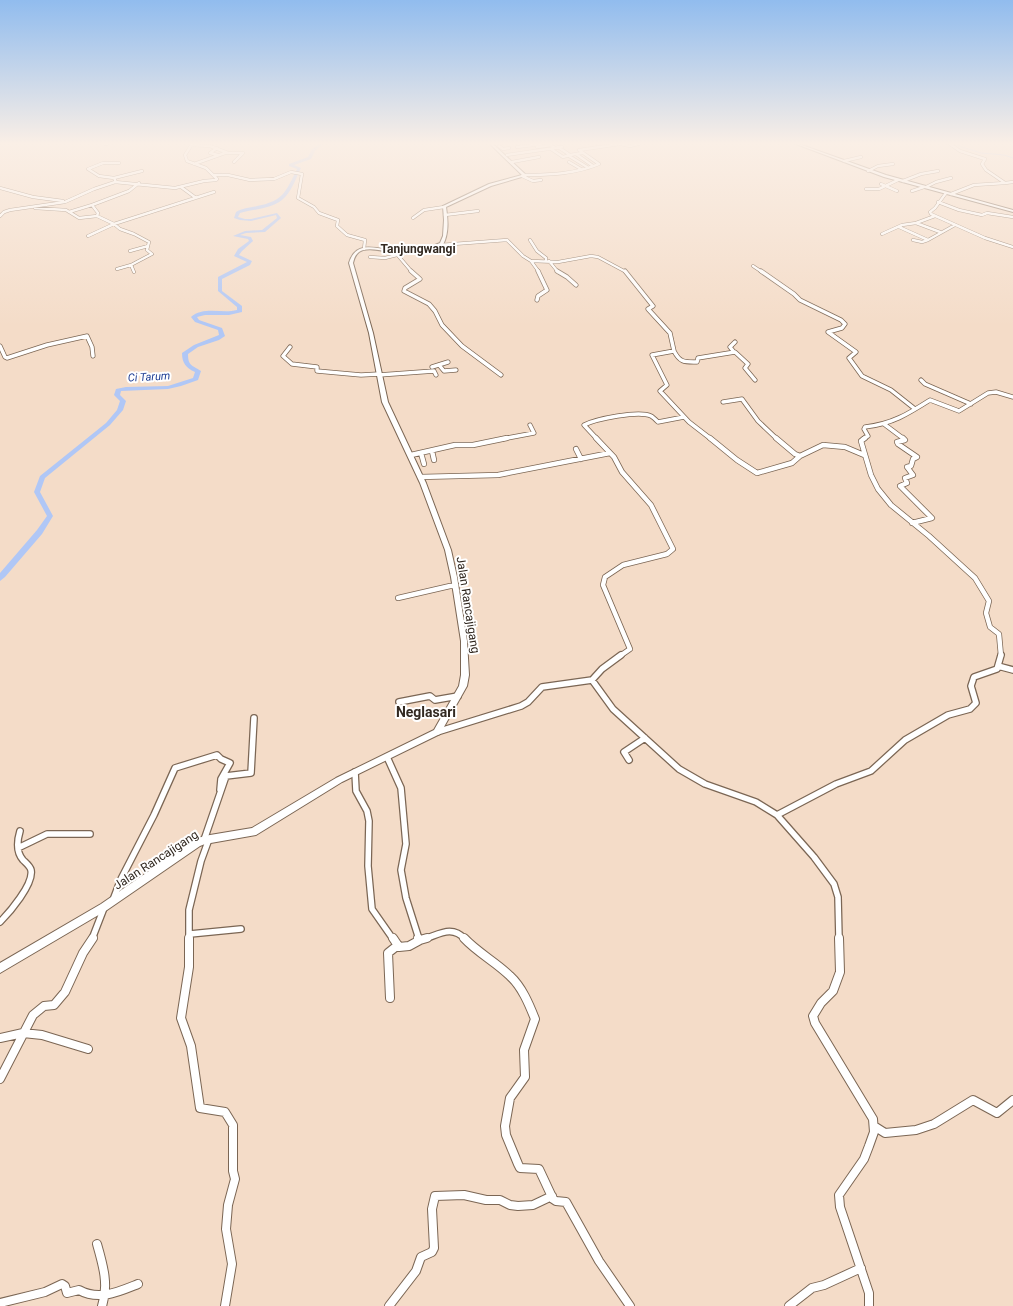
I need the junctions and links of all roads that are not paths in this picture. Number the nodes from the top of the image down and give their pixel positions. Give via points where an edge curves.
1 (44, 205) edge
2 (92, 205) joint
3 (175, 205) edge
4 (310, 205) edge
5 (448, 205) edge
6 (937, 205) edge
7 (946, 205) edge
8 (991, 205) edge
9 (29, 207) junction
10 (444, 207) junction
11 (478, 211) dead end
12 (1013, 211) edge
13 (69, 212) junction
14 (445, 215) junction
15 (0, 216) edge
16 (98, 216) junction
17 (935, 216) junction
18 (1013, 217) edge
19 (413, 218) dead end
20 (916, 223) junction
21 (114, 224) junction
22 (955, 225) junction
23 (899, 227) junction
24 (892, 229) junction
25 (898, 232) dead end
26 (940, 232) junction
27 (882, 234) dead end
28 (88, 236) dead end
29 (530, 240) dead end
30 (913, 240) dead end
31 (928, 240) junction
32 (440, 245) junction
33 (148, 246) junction
34 (1013, 247) edge
35 (364, 249) junction
36 (130, 251) dead end
37 (396, 254) junction
38 (370, 257) dead end
39 (531, 261) junction
40 (548, 261) junction
41 (131, 265) junction
42 (753, 266) dead end
43 (117, 269) dead end
44 (134, 272) dead end
45 (576, 285) dead end
46 (537, 300) dead end
47 (735, 342) dead end
48 (0, 346) edge
49 (290, 347) dead end
50 (674, 351) junction
51 (734, 352) junction
52 (94, 356) dead end
53 (448, 362) dead end
54 (439, 365) junction
55 (456, 370) dead end
56 (379, 374) junction
57 (501, 375) dead end
58 (755, 380) dead end
59 (921, 380) dead end
60 (1013, 397) edge
61 (723, 402) dead end
62 (971, 404) junction
63 (915, 409) junction
64 (684, 417) junction
65 (884, 424) junction
66 (530, 425) dead end
67 (576, 449) dead end
68 (432, 451) junction
69 (422, 453) junction
70 (610, 453) junction
71 (411, 455) junction
72 (864, 455) junction
73 (800, 456) junction
74 (581, 459) junction
75 (434, 460) dead end
76 (424, 464) dead end
77 (420, 477) junction
78 (906, 481) junction
79 (896, 483) dead end
80 (912, 523) junction
81 (456, 586) junction
82 (398, 598) dead end
83 (998, 666) junction
84 (1013, 670) edge
85 (592, 680) junction
86 (458, 696) junction
87 (399, 702) dead end
88 (254, 718) dead end
89 (437, 732) junction
90 (645, 738) junction
91 (387, 757) junction
92 (629, 760) dead end
93 (355, 772) junction
94 (220, 790) junction
95 (777, 815) junction
96 (20, 831) dead end
97 (90, 834) dead end
98 (206, 840) junction
99 (18, 848) junction
100 (113, 901) junction
101 (104, 907) junction
102 (0, 922) edge
103 (241, 929) dead end
104 (190, 934) junction
105 (420, 940) junction
106 (398, 945) junction
107 (0, 968) edge
108 (390, 998) dead end
109 (23, 1033) junction
110 (0, 1038) edge
111 (88, 1049) dead end
112 (0, 1079) edge
113 (1013, 1100) edge
114 (874, 1126) junction
115 (552, 1196) junction
116 (98, 1244) dead end
117 (860, 1268) junction
118 (138, 1284) dead end
119 (105, 1295) junction
120 (0, 1302) edge
121 (102, 1306) edge
122 (225, 1306) edge
123 (389, 1306) edge
124 (630, 1306) edge
125 (789, 1306) edge
126 (869, 1306) edge

1 - 9 street
2 - 13 street
2 - 16 street
3 - 21 street
4 - 35 street via 319,213 339,221 337,226 347,235 365,240
5 - 10 main road
6 - 17 street via 930,212
7 - 18 street via 982,215 987,213
8 - 12 main road
9 - 13 street
9 - 15 street via 7,211
10 - 14 main road
10 - 19 street via 424,210
11 - 14 street
13 - 16 street via 79,218
14 - 32 main road via 445,236
16 - 21 street
17 - 20 street
17 - 22 street
20 - 23 street
20 - 26 street
21 - 28 street
21 - 33 street via 125,232 149,242
22 - 26 street
22 - 34 street
23 - 24 street
23 - 31 street
24 - 25 street
24 - 27 street
26 - 31 street
29 - 40 street
30 - 31 street
32 - 37 main road
32 - 39 street via 507,240
33 - 36 street
33 - 41 street via 147,250 151,254
35 - 37 main road via 377,249
35 - 56 main road, Jalan Rancajigang via 353,255 351,263 371,333
37 - 38 street via 385,258
37 - 57 street via 420,279 404,291 429,304 442,325 462,346
39 - 40 street
39 - 46 street via 547,290 538,296
40 - 45 street via 558,273
40 - 50 street via 594,256 622,269 653,306 648,309 670,333
41 - 43 street
41 - 44 street
42 - 63 street via 800,300 841,320 845,324 842,328 828,332 856,352 848,358 861,375 891,390
47 - 51 street via 730,347
48 - 52 street via 7,358 87,336
49 - 56 street via 283,356 292,364 317,367 317,371
50 - 51 street via 681,362 698,362 698,358
50 - 64 street via 654,354 652,357 667,385 660,390
51 - 58 street via 748,364 745,368
53 - 54 street
54 - 55 street via 444,371
54 - 56 street via 431,365 435,373
56 - 71 main road, Jalan Rancajigang via 386,406
59 - 62 street
60 - 62 street via 992,392
61 - 73 street via 742,399 749,405 760,424
62 - 63 street via 959,411 930,400
63 - 65 street
64 - 70 street via 658,422 648,415 620,416 584,424
64 - 73 street via 737,460 759,473 785,466
65 - 72 street via 864,428 868,436 861,441
65 - 78 street via 904,440 897,442 898,444 916,456 911,466 907,467 913,475 905,479
66 - 68 street via 534,433 474,445 455,444
67 - 74 street
68 - 69 street
68 - 75 street
69 - 71 street
69 - 76 street
70 - 74 street
70 - 85 street via 622,472 651,505 673,549 667,554 623,565 605,577 603,585 630,649 602,669
71 - 77 main road, Jalan Rancajigang
72 - 73 street via 844,447 827,445
72 - 80 street via 878,488 895,509
74 - 77 street via 498,475
77 - 81 main road, Jalan Rancajigang via 448,550
78 - 79 street
78 - 80 street via 907,484 901,487 932,518
80 - 83 street via 974,578 986,594 989,601 986,613 988,624 1000,636 1001,655
81 - 82 street
81 - 86 main road, Jalan Rancajigang via 466,675
83 - 84 street
83 - 95 street via 994,671 974,677 971,686 976,703 970,709 948,715 914,734 870,771 836,784
85 - 89 street via 542,687 521,706
85 - 90 street via 613,709
86 - 87 street via 435,700 430,696
86 - 89 main road, Jalan Rancajigang
88 - 94 street via 251,773 228,775
89 - 91 main road, Jalan Rancajigang
90 - 92 street via 624,752
90 - 95 street via 688,775 705,784 756,802
91 - 93 main road, Jalan Rancajigang
91 - 105 street via 401,788 406,844 401,870 406,898
93 - 98 main road, Jalan Rancajigang via 253,832
93 - 106 street via 356,791 367,811 369,821 368,866 372,910
94 - 98 street
94 - 100 street via 221,779 230,763 221,760 217,755 175,768 154,815 120,879
95 - 114 street via 834,884 838,897 840,972 833,991 813,1016 873,1119
96 - 99 street
97 - 99 street via 47,834
98 - 100 main road, Jalan Rancajigang
98 - 104 street via 190,910
99 - 102 street via 19,856 31,868 31,872 14,907
100 - 101 main road, Jalan Rancajigang
101 - 107 main road, Jalan Rancajigang
101 - 109 street via 94,936 65,992 54,1005 39,1009
103 - 104 street
104 - 122 street via 189,967 182,1018 192,1046 199,1105 203,1110 225,1112 233,1125 235,1179 228,1205 226,1229 232,1264
105 - 106 street via 405,947 400,948
105 - 115 street via 456,931 513,978 527,1001 535,1023 524,1050 525,1077 510,1098 505,1132 520,1168 539,1169
106 - 108 street via 388,953
109 - 110 street
109 - 111 street via 42,1035
109 - 112 street
113 - 114 street via 997,1113 973,1100 934,1124 916,1130 886,1133
114 - 117 street via 864,1159 839,1195 840,1207
115 - 123 street via 533,1205 518,1206 500,1200 464,1195 435,1196 431,1218 434,1246 432,1252 420,1257 416,1271
115 - 124 street via 556,1201 566,1202 599,1261
116 - 119 street
117 - 125 street via 812,1288
117 - 126 street via 869,1293
118 - 119 street
119 - 120 street via 89,1295 78,1290 66,1293 62,1284 45,1292
119 - 121 street

